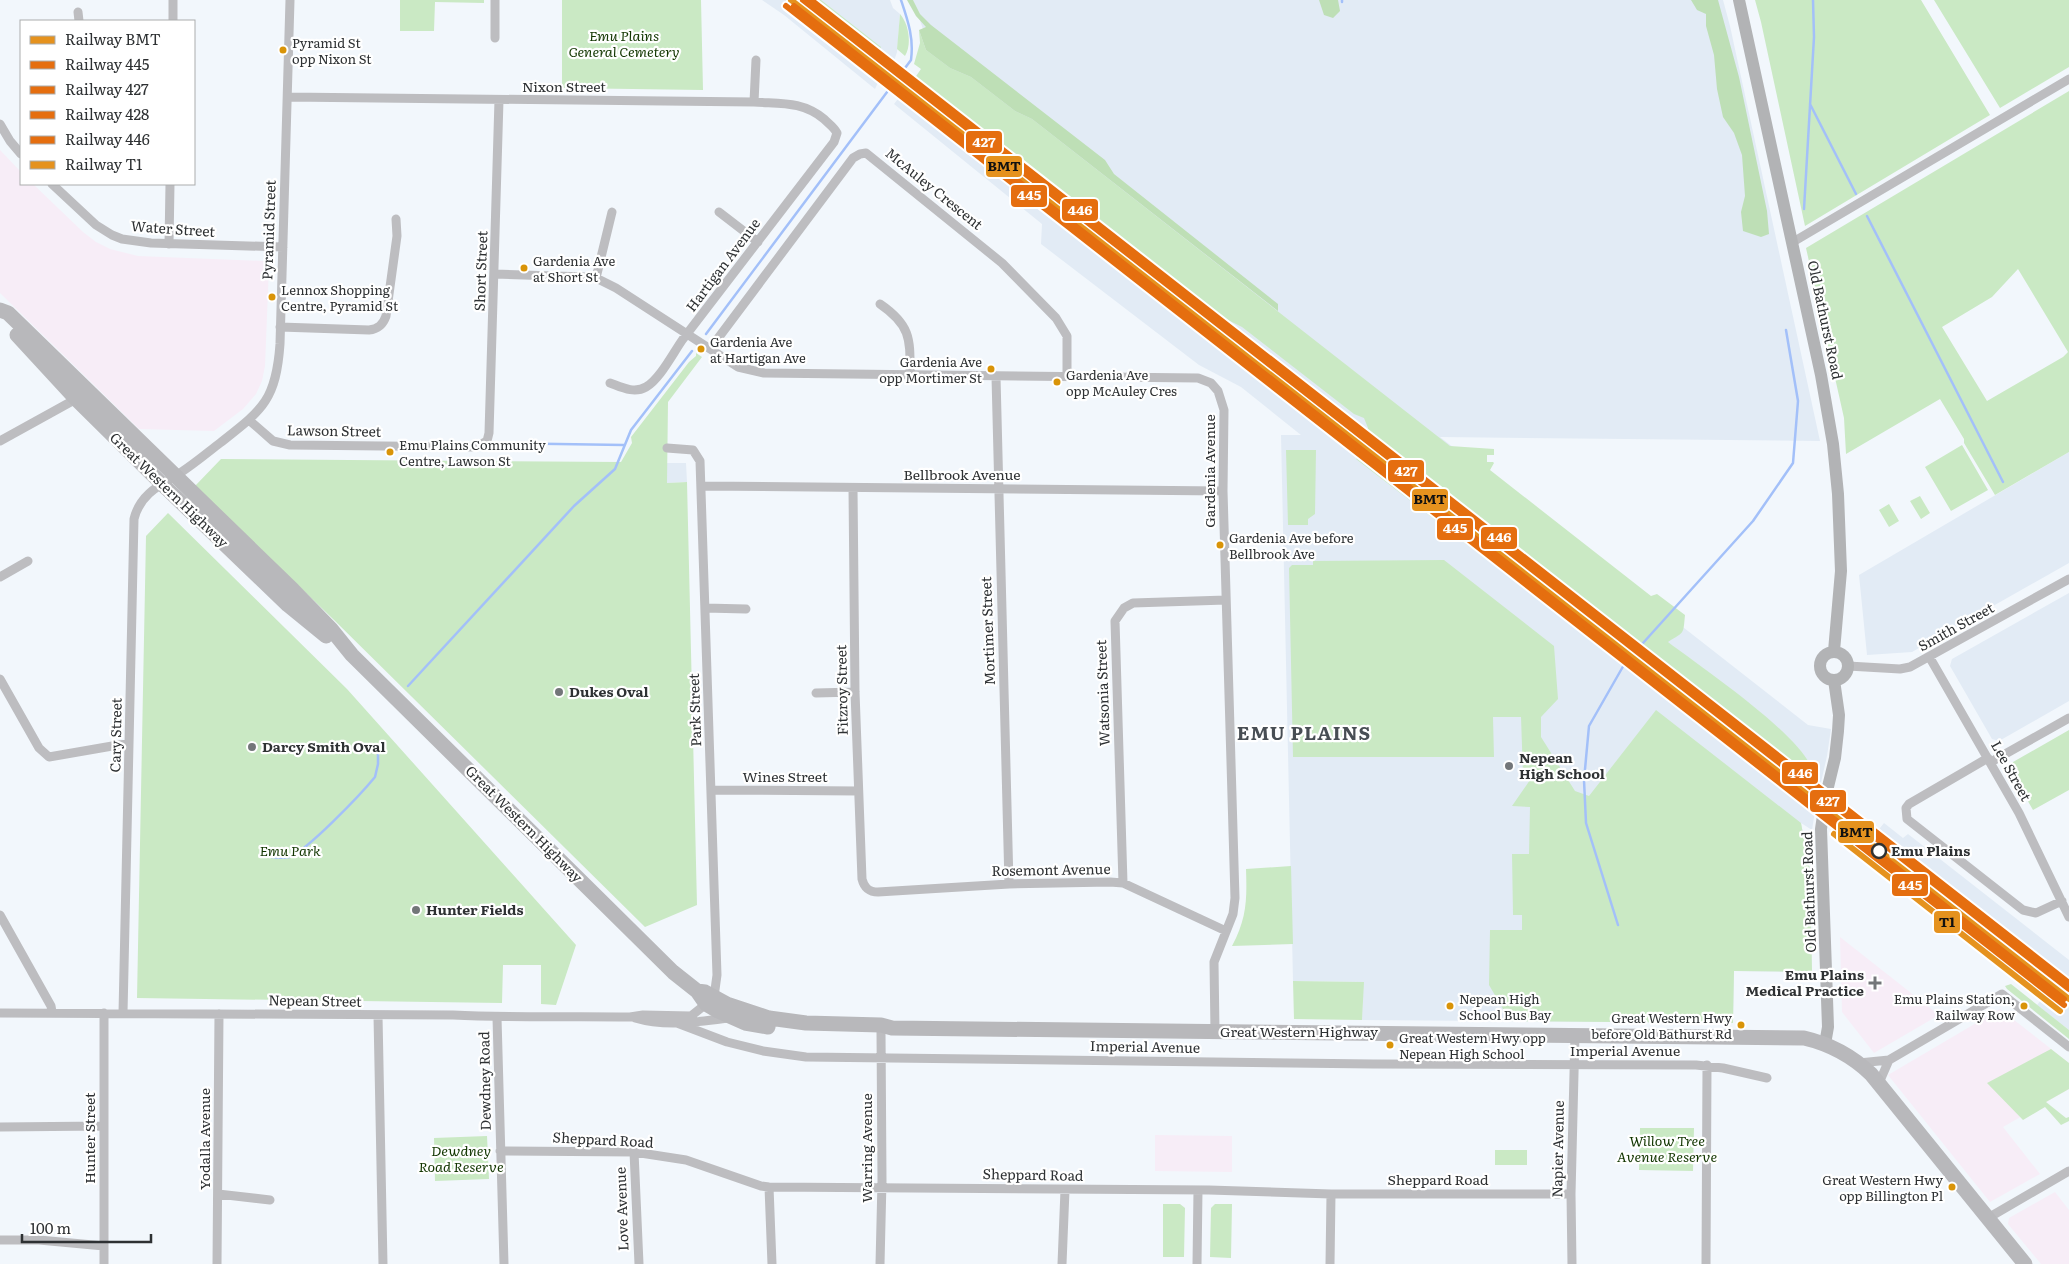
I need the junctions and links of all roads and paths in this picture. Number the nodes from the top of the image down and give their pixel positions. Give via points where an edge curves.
1 (173, 0) edge
2 (290, 0) edge
3 (496, 0) edge
4 (1740, 0) edge
5 (173, 20) edge
6 (495, 38) dead end
7 (756, 60) dead end
8 (2069, 79) edge
9 (288, 97) junction
10 (499, 100) junction
11 (754, 102) junction
12 (0, 124) edge
13 (833, 127) joint
14 (20, 153) edge
15 (53, 185) edge
16 (170, 185) edge
17 (612, 212) dead end
18 (719, 212) dead end
19 (396, 219) dead end
20 (758, 242) junction
21 (1793, 242) junction
22 (169, 244) junction
23 (283, 248) junction
24 (495, 274) junction
25 (596, 278) junction
26 (880, 304) dead end
27 (0, 310) edge
28 (280, 327) junction
29 (688, 334) junction
30 (710, 349) junction
31 (910, 375) junction
32 (1067, 376) junction
33 (996, 377) junction
34 (610, 383) dead end
35 (76, 399) junction
36 (249, 420) junction
37 (0, 441) edge
38 (486, 443) joint
39 (668, 448) dead end
40 (175, 475) junction
41 (161, 483) junction
42 (702, 486) junction
43 (853, 488) junction
44 (998, 488) junction
45 (1223, 491) junction
46 (28, 561) dead end
47 (0, 577) edge
48 (2069, 579) edge
49 (1226, 600) junction
50 (705, 608) junction
51 (746, 609) dead end
52 (1834, 651) junction
53 (352, 655) junction
54 (1930, 658) junction
55 (1848, 666) junction
56 (0, 679) edge
57 (1834, 680) junction
58 (855, 692) junction
59 (816, 693) dead end
60 (2069, 718) edge
61 (129, 744) junction
62 (1990, 760) junction
63 (711, 790) junction
64 (858, 791) junction
65 (1123, 883) junction
66 (1009, 884) junction
67 (868, 890) joint
68 (2062, 901) junction
69 (0, 915) edge
70 (2069, 917) edge
71 (1226, 930) junction
72 (710, 1000) junction
73 (52, 1012) junction
74 (0, 1013) edge
75 (104, 1013) junction
76 (123, 1013) junction
77 (219, 1014) junction
78 (378, 1016) junction
79 (630, 1017) junction
80 (497, 1018) junction
81 (731, 1018) junction
82 (677, 1023) junction
83 (886, 1030) junction
84 (1215, 1032) junction
85 (1575, 1034) junction
86 (1825, 1044) junction
87 (2069, 1047) edge
88 (881, 1057) junction
89 (1889, 1060) junction
90 (1574, 1064) junction
91 (1860, 1064) junction
92 (1707, 1066) junction
93 (1767, 1078) dead end
94 (1879, 1083) junction
95 (104, 1126) junction
96 (0, 1127) edge
97 (500, 1151) junction
98 (634, 1152) junction
99 (2069, 1171) edge
100 (882, 1187) junction
101 (769, 1188) junction
102 (1065, 1190) junction
103 (1198, 1190) junction
104 (218, 1194) junction
105 (1331, 1194) junction
106 (1571, 1194) junction
107 (270, 1200) dead end
108 (1988, 1218) junction
109 (0, 1240) edge
110 (104, 1246) junction
111 (104, 1264) edge
112 (218, 1264) edge
113 (383, 1264) edge
114 (504, 1264) edge
115 (638, 1264) edge
116 (772, 1264) edge
117 (880, 1264) edge
118 (1062, 1264) edge
119 (1197, 1264) edge
120 (1330, 1264) edge
121 (1572, 1264) edge
122 (1706, 1264) edge
123 (2025, 1264) edge

1 - 5 street
2 - 9 street, Pyramid Street
3 - 6 street
4 - 21 main road, Old Bathurst Road
7 - 11 street
8 - 21 street
9 - 10 street, Nixon Street
9 - 23 street, Pyramid Street
10 - 11 street, Nixon Street
10 - 24 street, Short Street
11 - 13 street, Nixon Street via 806,107
12 - 14 street
13 - 20 street, Hartigan Avenue via 837,133 834,142
15 - 22 street, Water Street via 96,225 112,235 133,242
16 - 22 street
17 - 25 street
18 - 20 street
19 - 28 street via 397,236 382,325 369,330
20 - 29 street, Hartigan Avenue
21 - 52 main road, Old Bathurst Road via 1821,375 1835,464 1841,571
22 - 23 street, Water Street
23 - 28 street, Pyramid Street
24 - 25 street, Gardenia Avenue
24 - 38 street, Short Street
25 - 29 street, Gardenia Avenue
26 - 31 street via 907,331
27 - 35 highway, Great Western Highway via 2,318
27 - 40 highway, Great Western Highway via 8,312
28 - 36 street, Pyramid Street via 278,368 272,391
29 - 30 street, Gardenia Avenue
29 - 34 street, Hartigan Avenue via 648,386 634,390
30 - 31 street, Gardenia Avenue via 738,366 764,373
30 - 32 street, McAuley Crescent via 853,158 866,153 1002,263 1056,318 1067,336
31 - 33 street, Gardenia Avenue
32 - 33 street, Gardenia Avenue
32 - 45 street, Gardenia Avenue via 1198,378 1211,383 1220,395 1224,410
33 - 44 street, Mortimer Street
35 - 37 street
35 - 41 highway, Great Western Highway
36 - 38 street, Lawson Street via 266,437 284,445 476,447
36 - 40 street, Pyramid Street
39 - 42 street, Park Street via 696,452
40 - 41 street, Cary Street
40 - 53 highway, Great Western Highway via 293,590
41 - 53 highway, Great Western Highway via 288,605
41 - 61 street, Cary Street via 140,502 134,519
42 - 43 street, Bellbrook Avenue
42 - 50 street, Park Street
43 - 44 street, Bellbrook Avenue
43 - 58 street, Fitzroy Street
44 - 45 street, Bellbrook Avenue
44 - 66 street, Mortimer Street
45 - 49 street, Gardenia Avenue
46 - 47 street
48 - 54 street, Smith Street
49 - 65 street, Watsonia Street via 1133,603 1124,608 1115,621
49 - 71 street, Gardenia Avenue via 1235,898
50 - 51 street
50 - 63 street, Park Street
52 - 55 main road via 1845,657
52 - 57 main road via 1822,657 1819,666 1824,676
53 - 72 highway, Great Western Highway via 673,972
54 - 55 street, Smith Street via 1900,669
54 - 62 street, Lee Street
55 - 57 main road via 1842,677
56 - 61 street via 38,748 49,757
57 - 86 main road, Old Bathurst Road via 1838,731 1821,829 1828,1027
58 - 59 street
58 - 64 street, Fitzroy Street
60 - 62 street
61 - 76 street, Cary Street
62 - 68 street, Lee Street
62 - 68 street via 1909,804 1907,819 2024,910 2036,913
63 - 64 street, Wines Street
63 - 72 street, Park Street via 717,975
64 - 67 street, Fitzroy Street via 862,879
65 - 66 street, Rosemont Avenue
65 - 71 street, Rosemont Avenue
66 - 67 street, Rosemont Avenue
68 - 70 street, Lee Street
69 - 73 street
71 - 84 street, Gardenia Avenue via 1214,970
72 - 79 street, Nepean Street via 690,1016 643,1014
72 - 81 highway, Great Western Highway
72 - 83 highway, Great Western Highway via 769,1018 806,1023 880,1025
73 - 74 street, Nepean Street
73 - 75 street, Nepean Street
75 - 76 street, Nepean Street
75 - 95 street, Hunter Street
76 - 77 street, Nepean Street
77 - 78 street, Nepean Street
77 - 104 street, Yodalla Avenue
78 - 80 street, Nepean Street
78 - 113 street
79 - 80 street, Nepean Street
79 - 82 street, Nepean Street
80 - 97 street, Dewdney Road
81 - 82 street, Nepean Street
81 - 83 highway, Great Western Highway via 776,1028
82 - 88 street, Imperial Avenue via 727,1042 763,1051 806,1057
83 - 84 highway, Great Western Highway
83 - 88 street, Warring Avenue
84 - 85 highway, Great Western Highway
85 - 86 highway, Great Western Highway via 1786,1037
85 - 90 street, Napier Avenue
86 - 91 highway, Great Western Highway
87 - 89 street via 2002,994
88 - 90 street, Imperial Avenue
88 - 100 street, Warring Avenue
89 - 91 street
89 - 94 street
90 - 92 street, Imperial Avenue
90 - 106 street, Napier Avenue
91 - 94 highway, Great Western Highway
92 - 93 street, Imperial Avenue
92 - 122 street
94 - 108 highway, Great Western Highway
95 - 96 street
95 - 110 street, Hunter Street
97 - 98 street, Sheppard Road
97 - 114 street, Dewdney Road
98 - 101 street, Sheppard Road via 686,1160
98 - 115 street, Love Avenue
99 - 108 street
100 - 101 street, Sheppard Road
100 - 102 street, Sheppard Road
100 - 117 street, Warring Avenue
101 - 116 street
102 - 103 street, Sheppard Road
102 - 118 street
103 - 105 street, Sheppard Road
103 - 119 street
104 - 107 street
104 - 112 street, Yodalla Avenue
105 - 106 street, Sheppard Road
105 - 120 street
106 - 121 street, Napier Avenue
108 - 123 highway, Great Western Highway
109 - 110 street
110 - 111 street, Hunter Street

